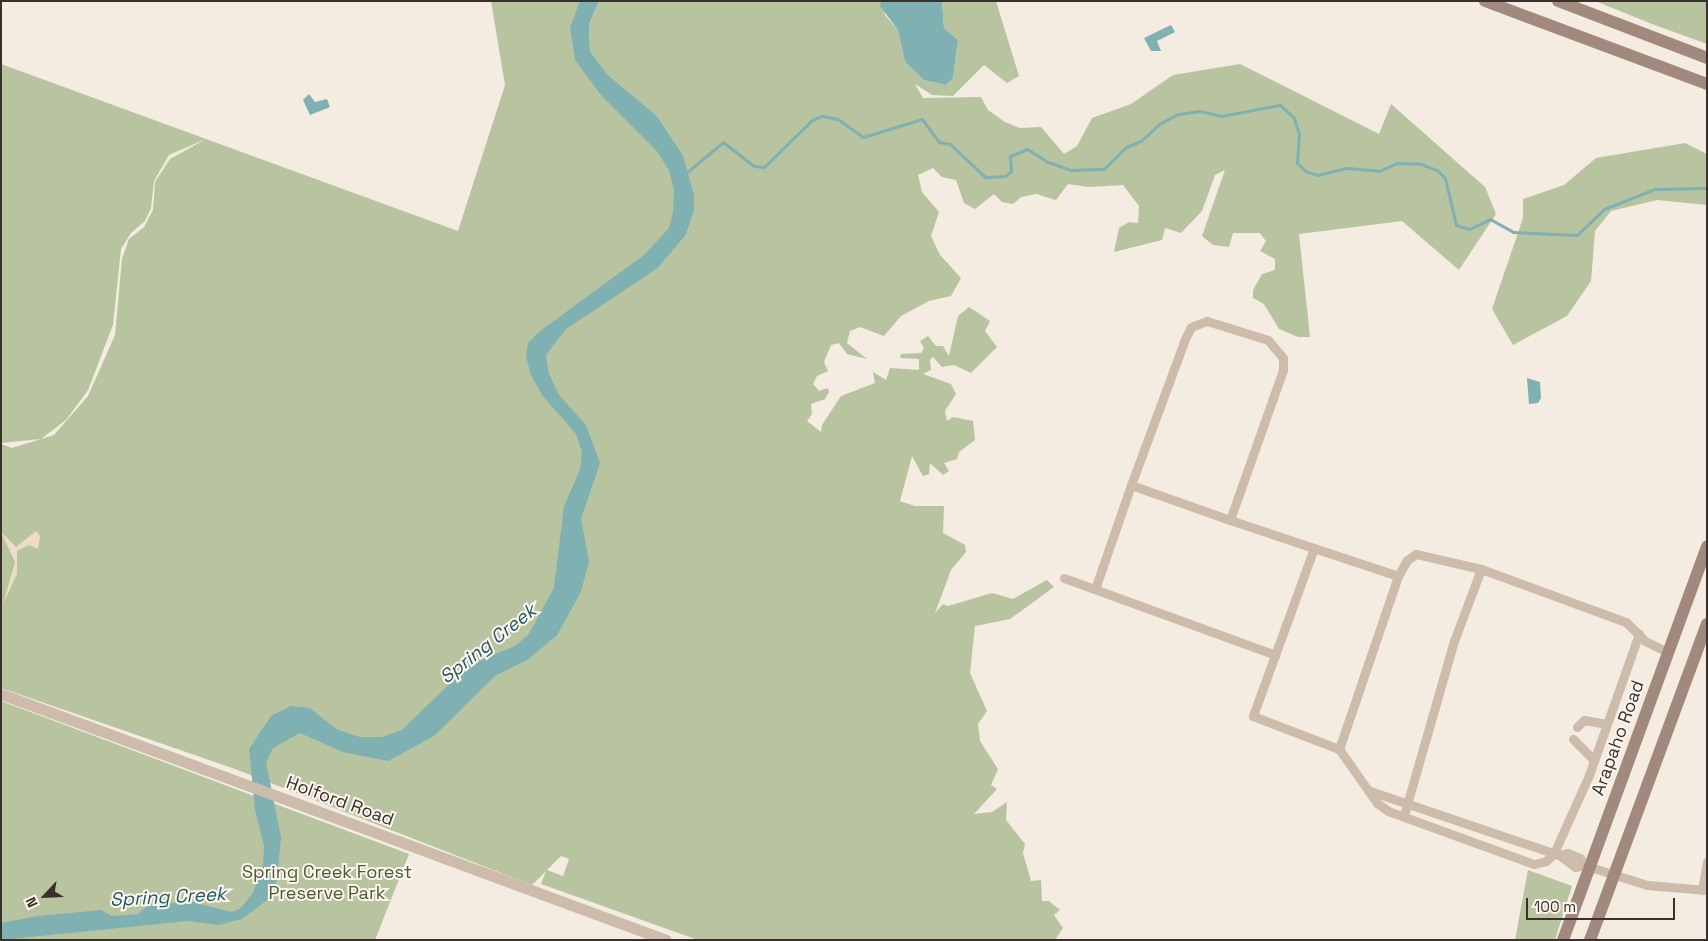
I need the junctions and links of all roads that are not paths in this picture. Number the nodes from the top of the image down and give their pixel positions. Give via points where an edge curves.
1 (1486, 1) edge
2 (1558, 1) edge
3 (1707, 58) edge
4 (1707, 84) edge
5 (1131, 485) junction
6 (1230, 520) junction
7 (1707, 547) edge
8 (1314, 548) junction
9 (1482, 569) junction
10 (1398, 576) junction
11 (1064, 578) dead end
12 (1095, 589) junction
13 (1707, 624) edge
14 (1639, 634) junction
15 (1668, 652) junction
16 (1275, 655) junction
17 (1, 694) edge
18 (1607, 724) junction
19 (1577, 727) dead end
20 (1573, 739) dead end
21 (1339, 749) junction
22 (1594, 760) junction
23 (1370, 791) junction
24 (1408, 804) junction
25 (1404, 816) junction
26 (1557, 854) junction
27 (1707, 862) edge
28 (1590, 867) junction
29 (1614, 876) junction
30 (1704, 890) edge
31 (666, 940) edge
32 (1563, 940) edge
33 (1590, 940) edge

1 - 4 main road
2 - 3 main road
5 - 6 street
5 - 6 street via 1191,327 1207,321 1268,340 1283,358 1282,370
5 - 12 street
6 - 8 street
7 - 15 main road, Arapaho Road
8 - 10 street
8 - 16 street
9 - 10 street via 1416,554 1407,560
9 - 14 street via 1626,622
9 - 24 street via 1454,641
10 - 21 street
11 - 12 street
12 - 16 street
13 - 29 main road
14 - 15 street via 1645,642
14 - 18 street
15 - 28 main road, Arapaho Road
16 - 21 street via 1253,716
17 - 31 street, Holford Road
18 - 19 street via 1584,720
18 - 22 street
20 - 22 street
21 - 23 street
22 - 26 street
23 - 24 street
23 - 25 street via 1377,803
24 - 25 street
24 - 26 street
25 - 26 street via 1534,864
27 - 30 street
28 - 29 street
28 - 32 main road, Arapaho Road
29 - 30 street via 1647,885
29 - 33 main road

